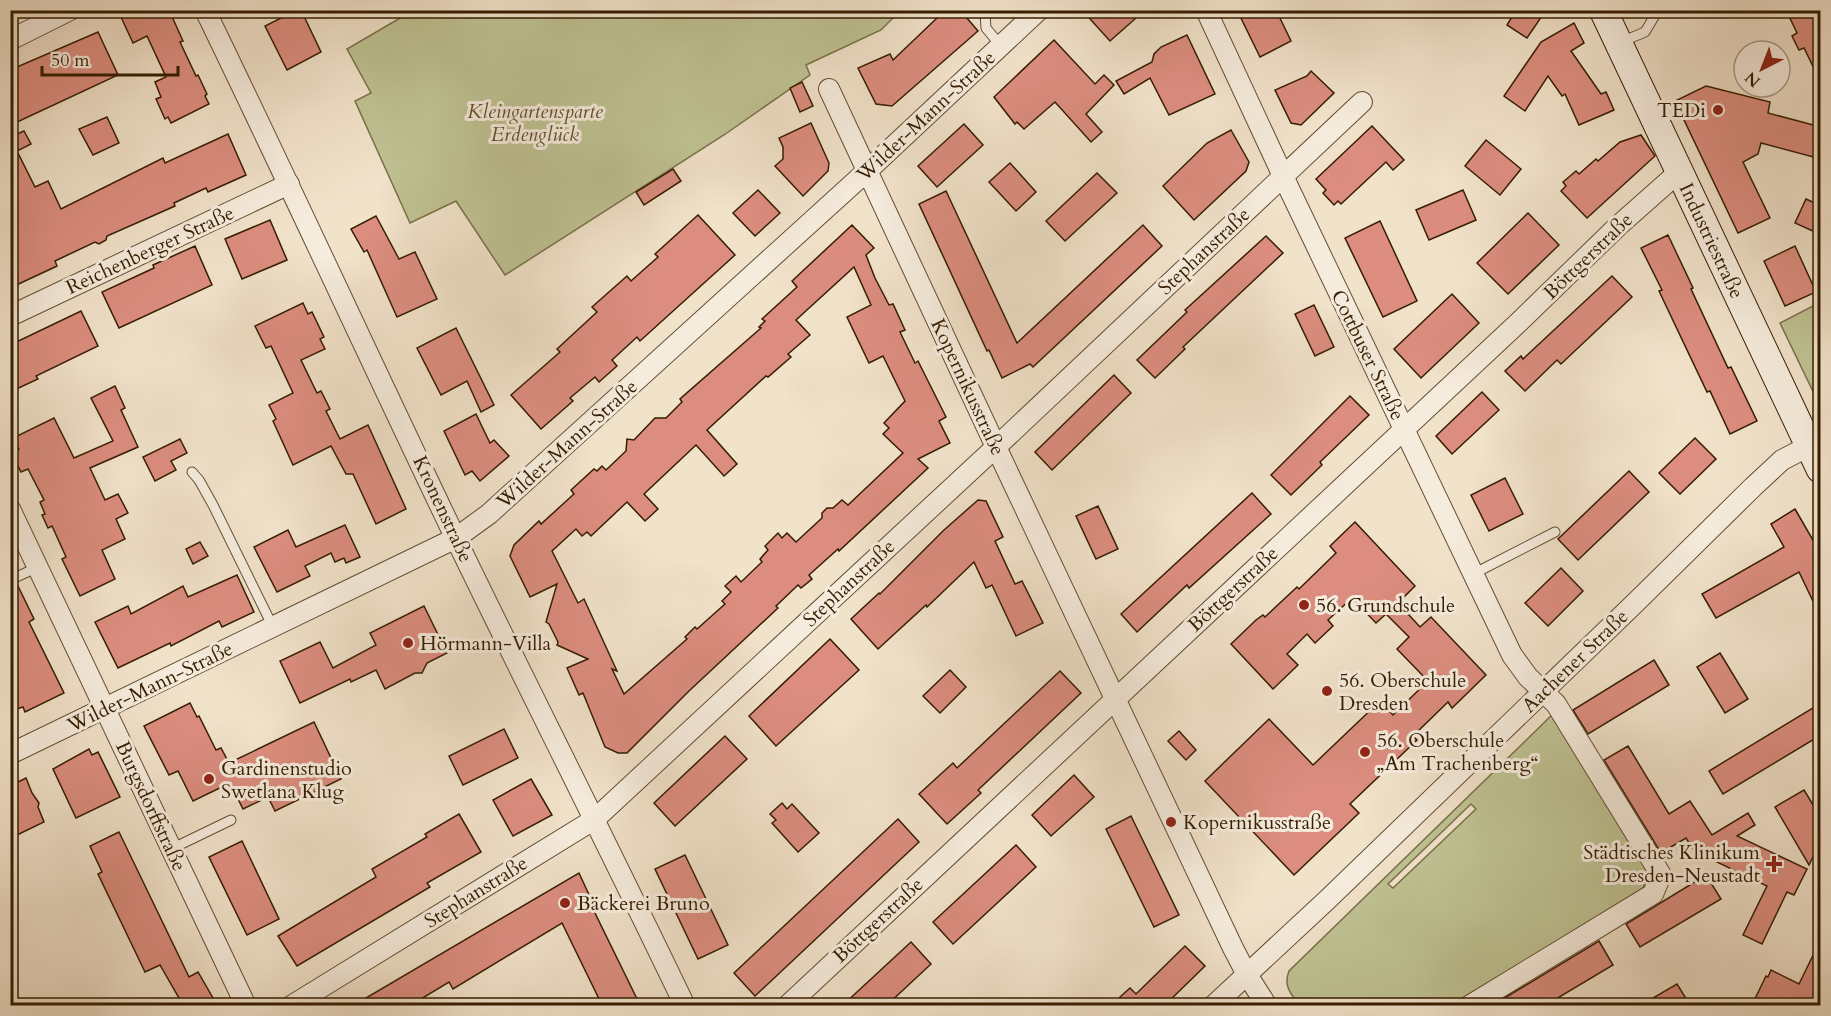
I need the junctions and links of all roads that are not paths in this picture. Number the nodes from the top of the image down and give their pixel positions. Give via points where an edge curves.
1 (70, 10) edge
2 (205, 10) edge
3 (982, 10) edge
4 (1039, 10) edge
5 (1206, 10) edge
6 (1603, 10) edge
7 (1658, 10) edge
8 (10, 40) edge
9 (1618, 43) junction
10 (1001, 46) junction
11 (829, 89) dead end
12 (1362, 102) dead end
13 (867, 171) junction
14 (1679, 172) junction
15 (1283, 176) junction
16 (290, 184) junction
17 (10, 316) edge
18 (1404, 429) junction
19 (1815, 444) edge
20 (996, 447) junction
21 (1821, 470) edge
22 (192, 472) dead end
23 (10, 509) edge
24 (1555, 532) dead end
25 (456, 538) junction
26 (38, 567) junction
27 (1473, 574) junction
28 (10, 580) edge
29 (273, 627) junction
30 (1544, 692) junction
31 (1116, 698) junction
32 (105, 709) junction
33 (10, 754) edge
34 (595, 819) junction
35 (231, 820) dead end
36 (171, 849) junction
37 (1246, 973) junction
38 (246, 1005) edge
39 (291, 1005) edge
40 (685, 1005) edge
41 (787, 1005) edge
42 (1213, 1005) edge
43 (1267, 1005) edge
44 (1469, 1005) edge

1 - 8 street
2 - 16 street, Kronenstraße
3 - 10 lane via 986,28
4 - 10 street, Wilder-Mann-Straße
5 - 15 street, Cottbuser Straße
6 - 9 street, Industriestraße
7 - 9 lane via 1645,32
9 - 14 street, Industriestraße
10 - 13 street, Wilder-Mann-Straße
11 - 13 street, Kopernikusstraße
12 - 15 street, Stephanstraße
13 - 20 street, Kopernikusstraße
13 - 25 street, Wilder-Mann-Straße via 489,514
14 - 18 street, Böttgerstraße
14 - 19 street, Industriestraße
15 - 18 street, Cottbuser Straße
15 - 20 street, Stephanstraße
16 - 17 street, Reichenberger Straße
16 - 25 street, Kronenstraße
18 - 27 street, Cottbuser Straße
18 - 31 street, Böttgerstraße
19 - 21 street, Industriestraße
19 - 30 street, Aachener Straße via 1782,460
20 - 31 street, Kopernikusstraße
20 - 34 street, Stephanstraße
22 - 29 lane via 213,505
23 - 26 street, Burgsdorffstraße
24 - 27 lane
25 - 29 street, Wilder-Mann-Straße
25 - 34 street, Kronenstraße
26 - 28 lane
26 - 32 street, Burgsdorffstraße
27 - 30 street, Cottbuser Straße via 1512,655
29 - 32 street, Wilder-Mann-Straße
30 - 37 street, Aachener Straße
30 - 44 street, Cottbuser Straße via 1578,738 1661,875 1653,894
31 - 37 street, Kopernikusstraße
31 - 41 street, Böttgerstraße
32 - 33 street, Wilder-Mann-Straße
32 - 36 street, Burgsdorffstraße
34 - 39 street, Stephanstraße
34 - 40 street, Kronenstraße
35 - 36 lane
36 - 38 street, Burgsdorffstraße
37 - 42 street, Aachener Straße
37 - 43 street, Kopernikusstraße

